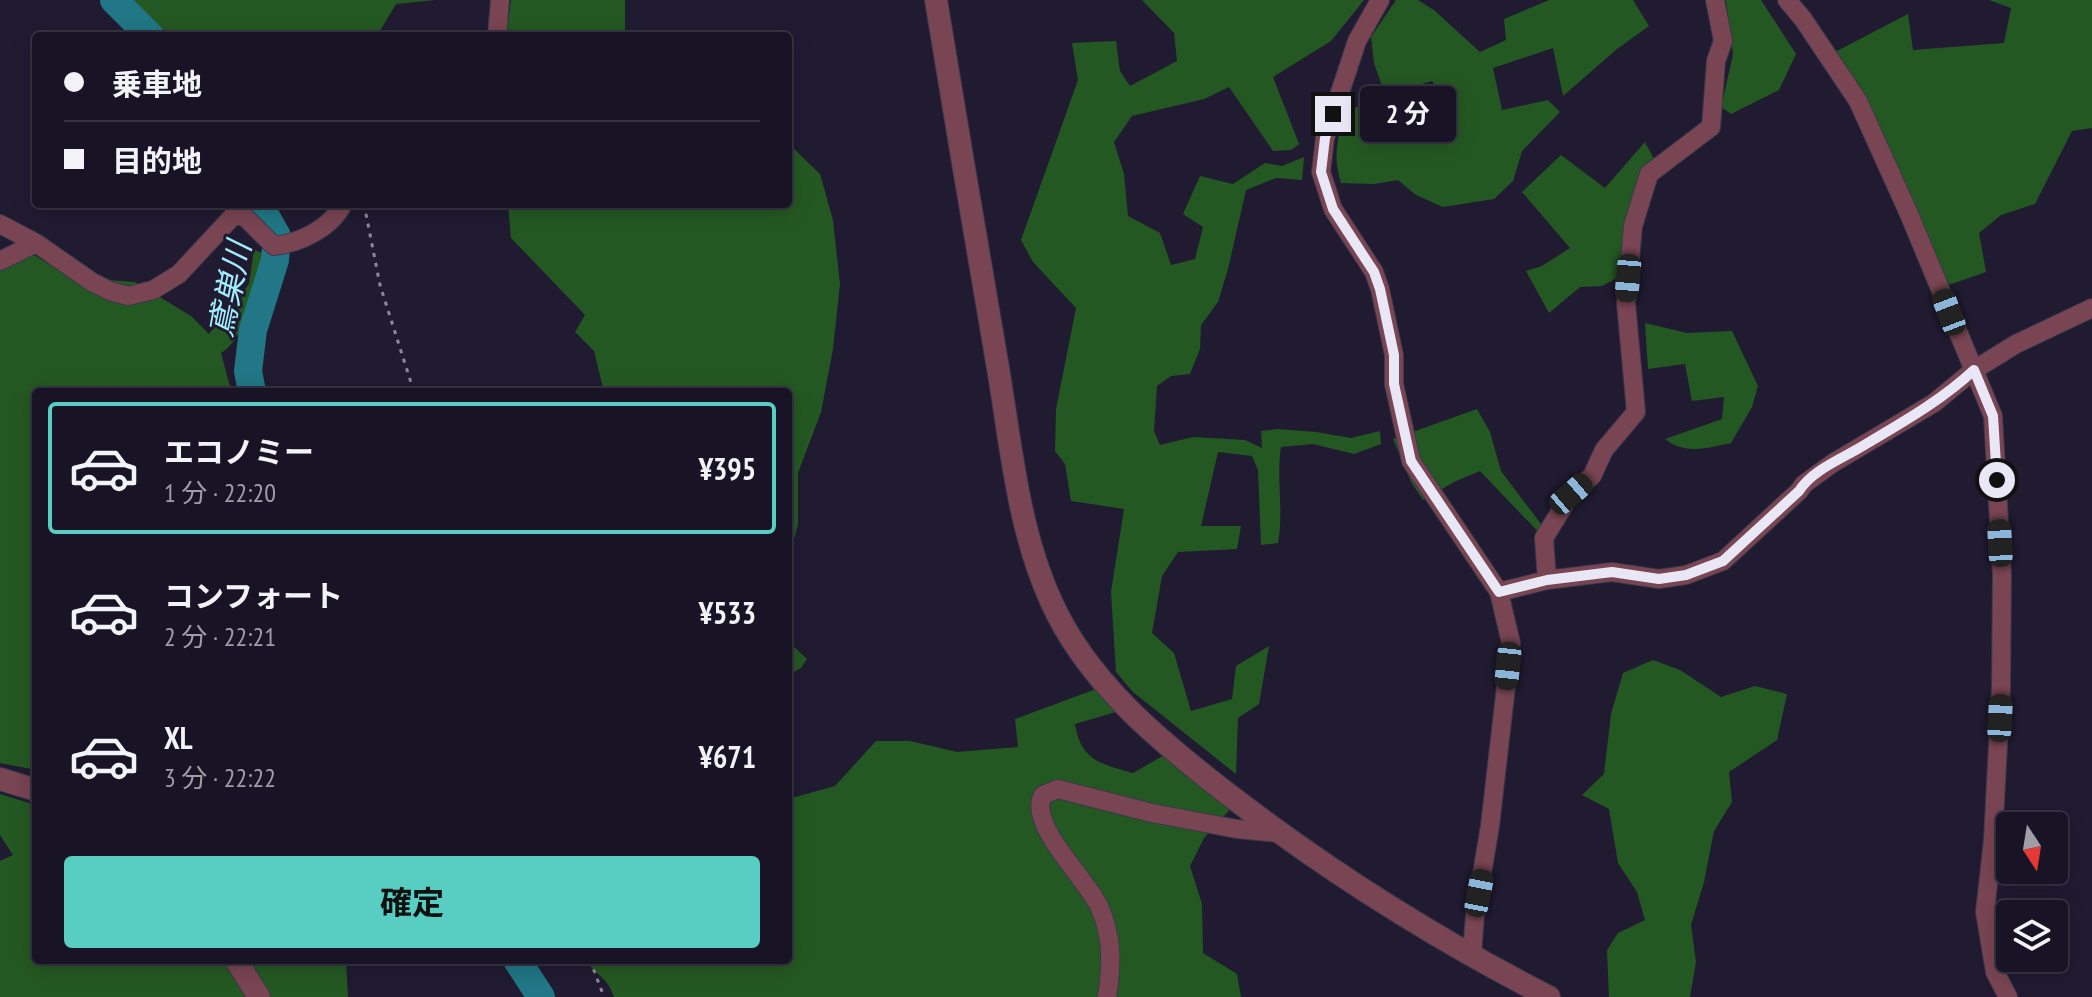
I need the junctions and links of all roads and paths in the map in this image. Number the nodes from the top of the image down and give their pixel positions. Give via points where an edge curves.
1 (500, 0) edge
2 (936, 0) edge
3 (1380, 0) edge
4 (1715, 0) edge
5 (1787, 0) edge
6 (497, 32) edge
7 (341, 208) edge
8 (365, 208) edge
9 (0, 224) edge
10 (36, 243) junction
11 (0, 261) edge
12 (2092, 308) edge
13 (1974, 370) junction
14 (413, 388) edge
15 (1547, 580) junction
16 (1499, 592) junction
17 (0, 779) edge
18 (32, 789) edge
19 (1279, 833) junction
20 (1472, 954) junction
21 (238, 964) edge
22 (592, 964) edge
23 (259, 997) edge
24 (604, 997) edge
25 (1107, 997) edge
26 (1549, 997) edge
27 (2008, 997) edge

1 - 6 street
2 - 19 street via 1017,477 1034,558 1051,603 1078,651 1113,694 1165,744
3 - 16 street via 1357,41 1325,138 1321,172 1333,209 1380,289 1411,461
4 - 15 street via 1723,41 1716,61 1711,127 1649,174 1633,226 1626,303 1636,412 1604,450 1592,476 1571,494 1544,538
5 - 13 street via 1858,101
7 - 10 street via 336,217 293,244 274,246 244,216 233,216 179,274 153,290 128,296 92,282
8 - 14 path via 380,285
9 - 10 street
10 - 11 street
12 - 13 street
13 - 15 street via 1934,403 1804,484 1723,561 1659,579 1612,572
13 - 27 street via 1993,416 2002,575 2001,687 1985,912 1995,972
15 - 16 street
16 - 20 street via 1511,643
17 - 18 street
19 - 20 street via 1393,910
19 - 25 street via 1152,813 1058,789 1043,795 1039,808 1046,831 1091,891 1106,926 1112,953
20 - 26 street
21 - 23 street
22 - 24 path

